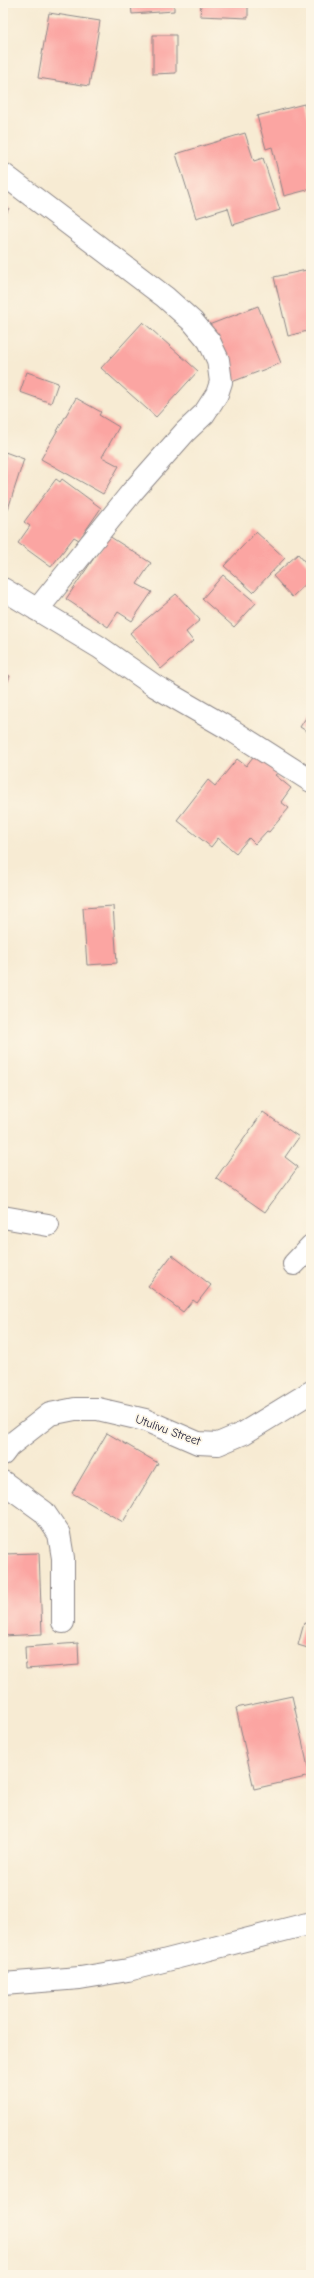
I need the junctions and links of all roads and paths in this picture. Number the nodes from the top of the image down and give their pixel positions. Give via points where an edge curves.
1 (3, 174) edge
2 (3, 589) edge
3 (37, 610) junction
4 (311, 781) edge
5 (3, 1216) edge
6 (48, 1225) dead end
7 (311, 1246) edge
8 (294, 1264) dead end
9 (311, 1392) edge
10 (3, 1454) edge
11 (3, 1482) edge
12 (63, 1622) dead end
13 (311, 1922) edge
14 (3, 1984) edge

1 - 3 street via 165,297 193,322 209,340 218,360 221,382 217,394 204,414 132,492
2 - 3 street
3 - 4 street
5 - 6 street
7 - 8 street
9 - 10 street, Utulivu Street via 244,1433 218,1444 198,1443 145,1420 98,1409 75,1409 50,1414 9,1446
11 - 12 street via 44,1512 60,1534 63,1558
13 - 14 street via 128,1970 80,1978

